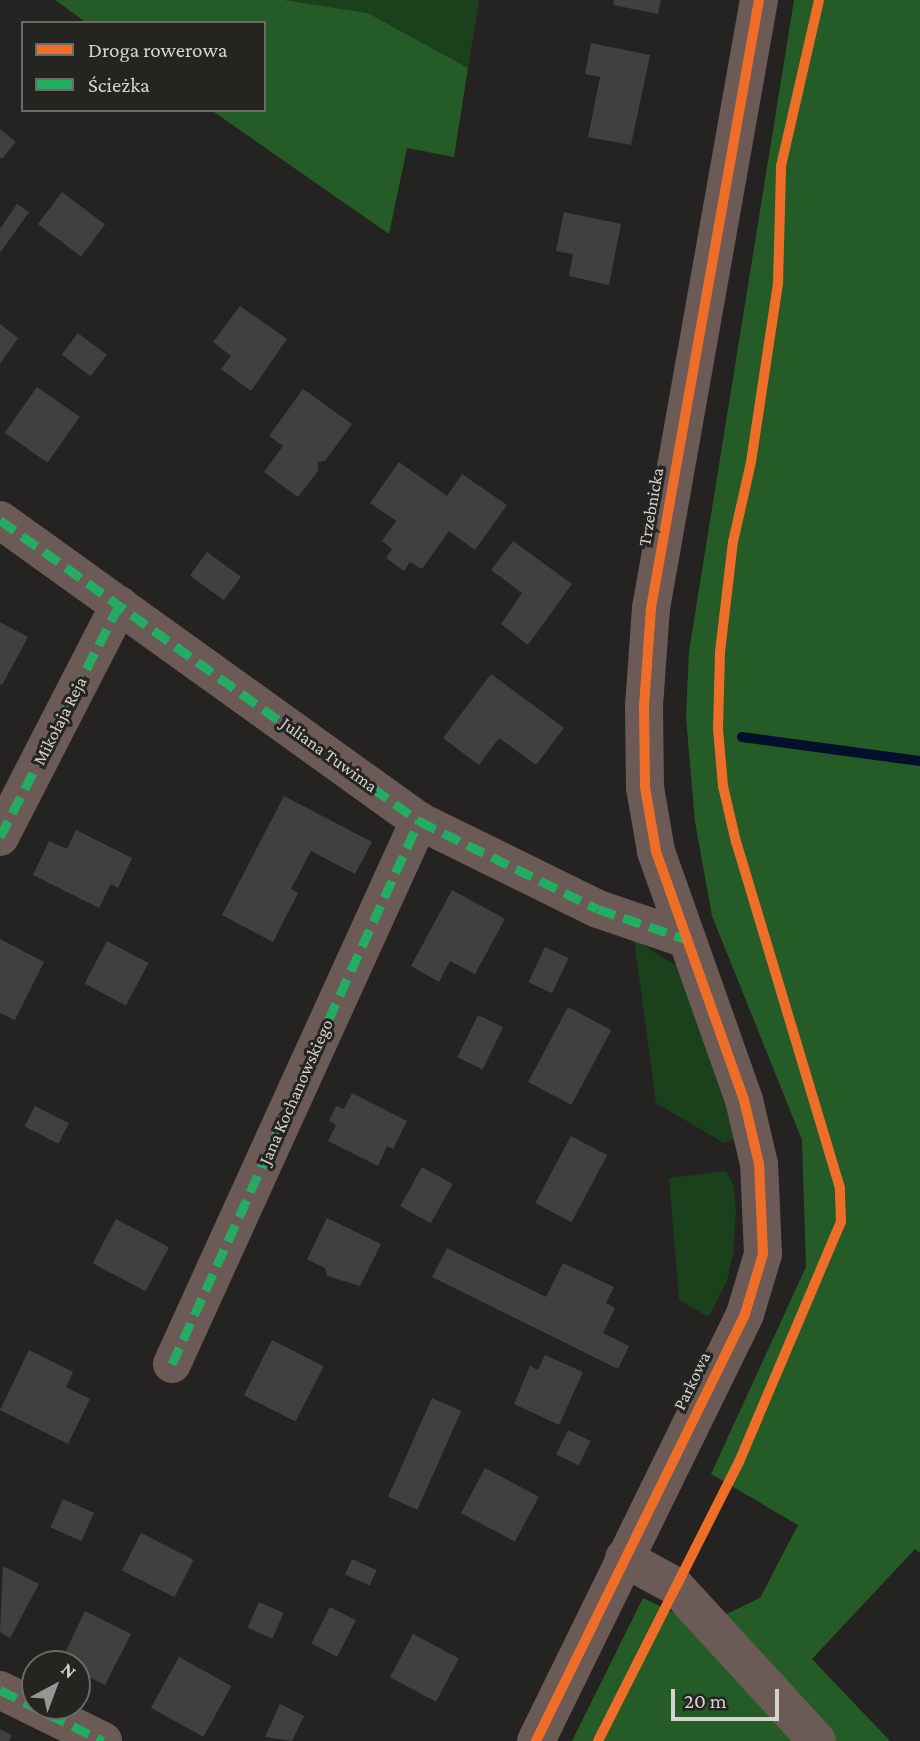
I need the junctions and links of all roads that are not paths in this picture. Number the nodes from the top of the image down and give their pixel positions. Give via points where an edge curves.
1 (759, 0) edge
2 (0, 520) edge
3 (119, 604) junction
4 (419, 821) junction
5 (0, 837) edge
6 (686, 939) junction
7 (714, 1015) joint
8 (172, 1364) dead end
9 (624, 1558) junction
10 (0, 1690) edge
11 (103, 1741) edge
12 (536, 1741) edge
13 (817, 1741) edge

1 - 6 street, Trzebnicka via 650,608 645,661 645,787 656,851
2 - 3 street, Juliana Tuwima
3 - 4 street, Juliana Tuwima
3 - 5 street, Mikołaja Reja
4 - 6 street, Juliana Tuwima via 598,909
4 - 8 street, Jana Kochanowskiego
6 - 7 street, Trzebnicka
7 - 9 street, Parkowa via 744,1100 759,1164 763,1254 745,1314
9 - 12 street, Parkowa
9 - 13 street via 675,1586
10 - 11 street

